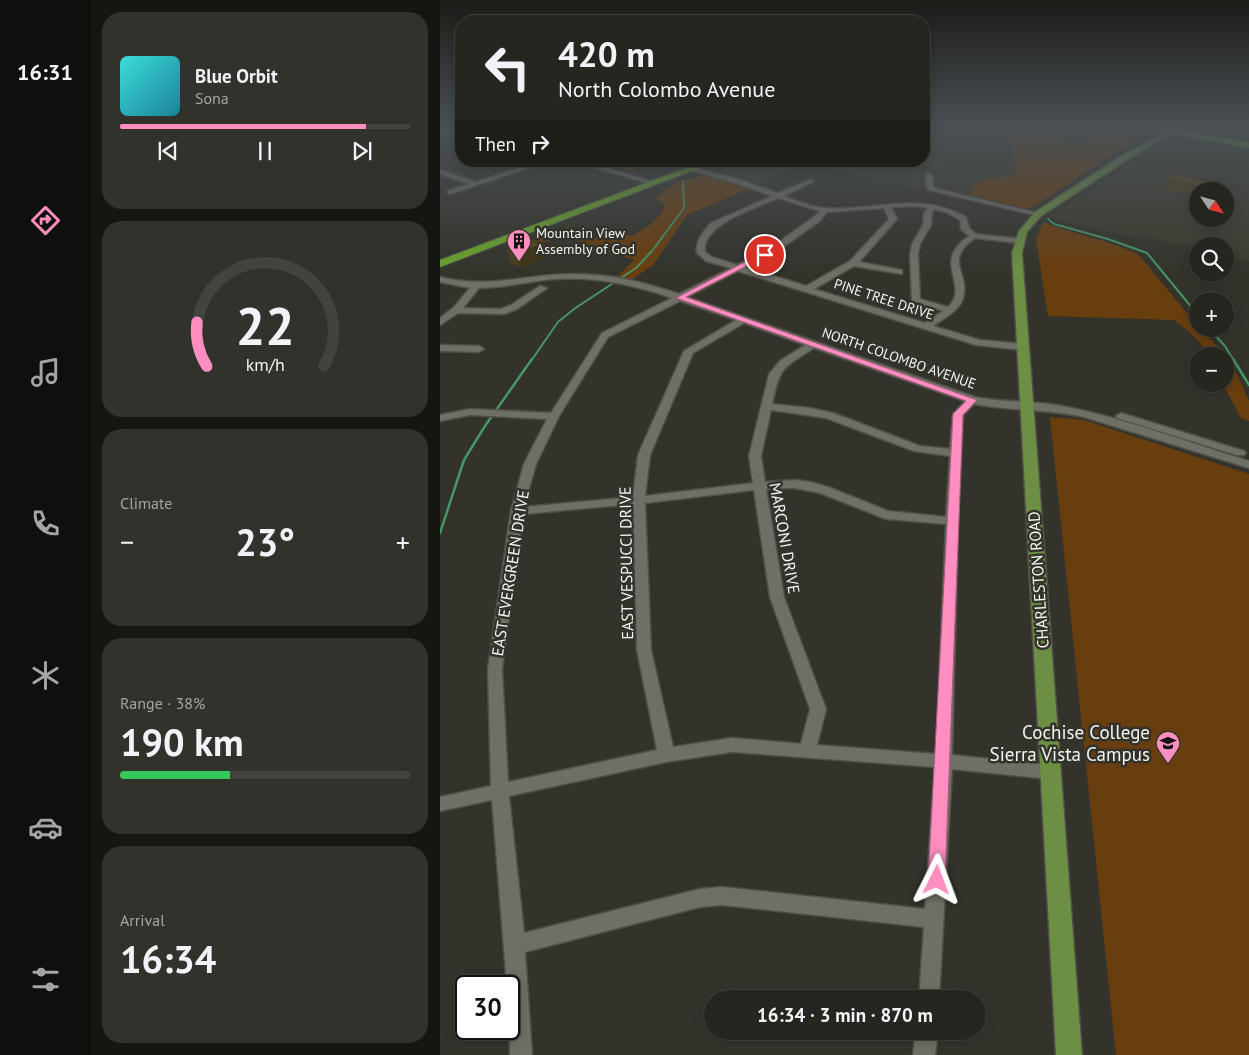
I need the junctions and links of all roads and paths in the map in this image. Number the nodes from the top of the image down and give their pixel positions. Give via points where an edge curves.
1 (450, 175) edge
2 (504, 175) edge
3 (625, 175) edge
4 (674, 175) edge
5 (714, 175) edge
6 (930, 175) dead end
7 (1098, 175) edge
8 (811, 181) dead end
9 (653, 183) junction
10 (477, 184) junction
11 (450, 192) dead end
12 (777, 196) junction
13 (880, 205) junction
14 (932, 207) junction
15 (825, 210) junction
16 (1038, 214) junction
17 (974, 236) junction
18 (1019, 241) junction
19 (853, 263) junction
20 (440, 264) edge
21 (738, 268) junction
22 (898, 272) dead end
23 (440, 279) edge
24 (475, 287) junction
25 (543, 288) dead end
26 (807, 289) junction
27 (680, 298) junction
28 (456, 310) junction
29 (949, 310) junction
30 (743, 320) junction
31 (440, 322) edge
32 (925, 327) junction
33 (813, 344) junction
34 (1022, 347) junction
35 (440, 348) edge
36 (479, 349) dead end
37 (972, 400) junction
38 (1027, 406) junction
39 (767, 408) junction
40 (1059, 408) junction
41 (554, 416) junction
42 (440, 418) edge
43 (956, 453) junction
44 (1249, 456) edge
45 (1249, 465) edge
46 (759, 486) junction
47 (639, 500) junction
48 (518, 511) junction
49 (952, 521) junction
50 (807, 751) junction
51 (666, 755) junction
52 (944, 761) junction
53 (1051, 772) junction
54 (500, 790) junction
55 (440, 804) edge
56 (935, 919) junction
57 (514, 945) junction
58 (930, 990) edge
59 (926, 1040) edge
60 (521, 1055) edge
61 (924, 1055) edge
62 (1069, 1055) edge

1 - 10 street
2 - 10 street
3 - 9 street
4 - 9 highway
5 - 12 street
6 - 16 street via 931,189
7 - 16 main road, CHARLESTON ROAD
8 - 12 street
9 - 20 highway
10 - 11 street
12 - 15 street
12 - 21 street, PINE TREE DRIVE via 714,225 707,232 699,247 701,253 709,259
13 - 14 street
13 - 15 street
13 - 19 street via 893,219
14 - 17 street via 958,215 963,219 965,229
14 - 29 street via 914,254 916,301
15 - 21 street, EAST EVERGREEN DRIVE via 773,250
16 - 18 main road, CHARLESTON ROAD via 1029,222
17 - 18 street
17 - 29 street via 956,250 954,260 959,277 959,297
18 - 34 main road, CHARLESTON ROAD via 1017,276
19 - 22 street
19 - 26 street
21 - 26 street, PINE TREE DRIVE
21 - 27 street, EAST EVERGREEN DRIVE
23 - 24 street, NORTH COLOMBO AVENUE
24 - 27 street, NORTH COLOMBO AVENUE via 571,276 633,284
24 - 28 street
25 - 28 street via 502,312
26 - 32 street, PINE TREE DRIVE
27 - 30 street, NORTH COLOMBO AVENUE
27 - 41 street, EAST EVERGREEN DRIVE via 605,335
28 - 31 street
29 - 32 street
30 - 33 street, NORTH COLOMBO AVENUE
30 - 47 street, EAST VESPUCCI DRIVE via 697,345 686,356 644,455
32 - 34 street, PINE TREE DRIVE via 978,343
33 - 37 street, NORTH COLOMBO AVENUE
33 - 39 street, MARCONI DRIVE via 778,368
34 - 38 main road, CHARLESTON ROAD
35 - 36 street
37 - 38 street, NORTH COLOMBO AVENUE
37 - 43 street via 958,414
38 - 40 street, NORTH COLOMBO AVENUE
38 - 53 main road, CHARLESTON ROAD
39 - 43 street via 810,410 918,449
39 - 46 street, MARCONI DRIVE via 756,456
40 - 44 street, NORTH COLOMBO AVENUE via 1075,407 1116,414
40 - 45 street, NORTH COLOMBO AVENUE via 1108,420
41 - 42 street via 470,412
41 - 48 street, EAST EVERGREEN DRIVE via 530,464
43 - 49 street
46 - 47 street
46 - 49 street via 810,486 886,515
46 - 50 street, MARCONI DRIVE via 776,597 818,709
47 - 48 street
47 - 51 street, EAST VESPUCCI DRIVE via 644,650
48 - 54 street, EAST EVERGREEN DRIVE via 495,669
49 - 52 street
50 - 51 street via 732,745
50 - 52 street
51 - 54 street
52 - 53 street
52 - 56 street
53 - 62 main road, CHARLESTON ROAD
54 - 55 street
54 - 57 street, EAST EVERGREEN DRIVE
56 - 57 street via 722,896 700,898
56 - 58 street
57 - 60 street, EAST EVERGREEN DRIVE
59 - 61 street

